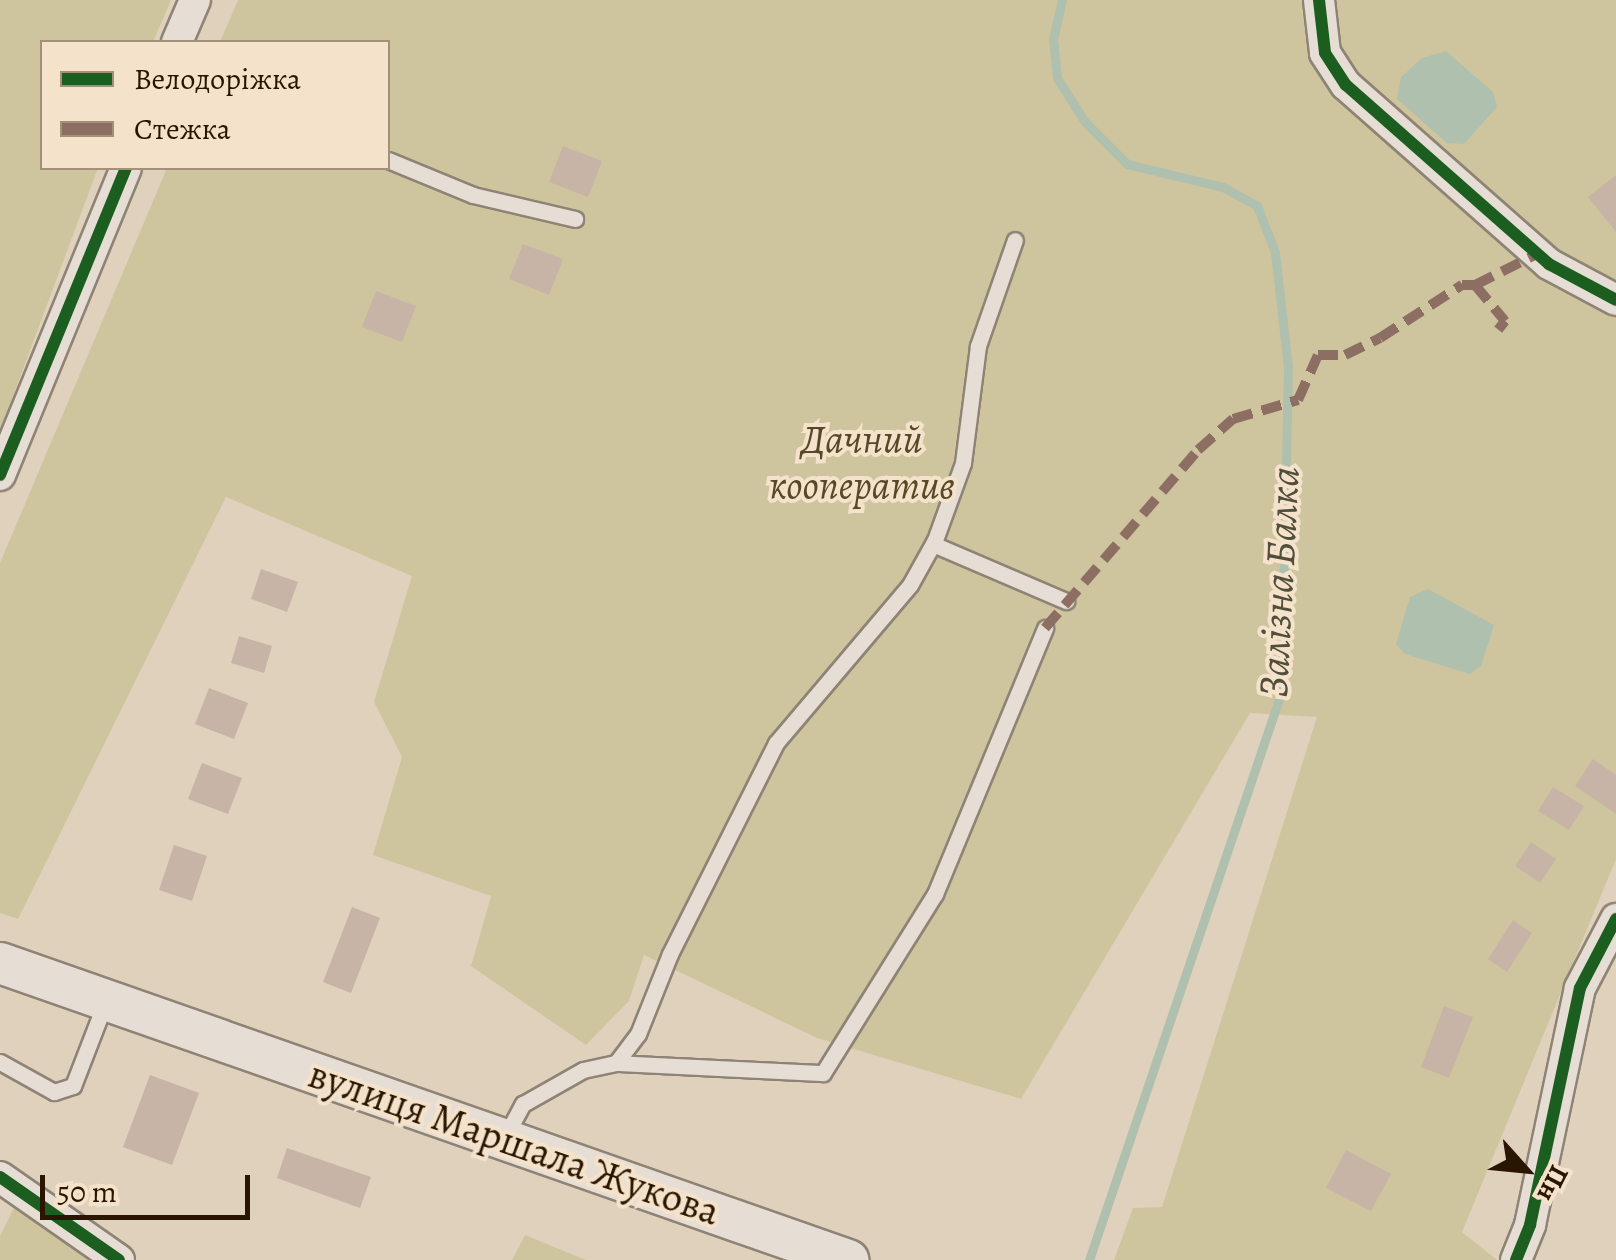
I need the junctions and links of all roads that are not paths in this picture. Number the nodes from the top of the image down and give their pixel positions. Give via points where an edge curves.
1 (195, 0) edge
2 (1319, 0) edge
3 (178, 40) edge
4 (390, 161) edge
5 (125, 170) edge
6 (575, 219) dead end
7 (1015, 240) dead end
8 (1616, 300) edge
9 (0, 475) edge
10 (933, 544) junction
11 (1066, 601) dead end
12 (1044, 628) dead end
13 (1616, 919) edge
14 (0, 963) edge
15 (90, 995) junction
16 (0, 1062) edge
17 (616, 1063) junction
18 (504, 1139) junction
19 (0, 1176) edge
20 (119, 1260) edge
21 (848, 1260) edge
22 (1516, 1260) edge

1 - 3 street
2 - 8 street via 1325,53 1346,84 1548,264
4 - 6 lane via 473,195
5 - 9 street
7 - 10 lane via 978,346 963,463
10 - 11 lane
10 - 17 lane via 910,585 776,743 670,954 638,1034
12 - 17 lane via 935,894 823,1074
13 - 22 street via 1580,988 1530,1225
14 - 15 main road
15 - 16 lane via 73,1086 54,1092
15 - 18 main road, вулиця Маршала Жукова
17 - 18 lane via 583,1070 523,1104
18 - 21 main road, вулиця Маршала Жукова
19 - 20 street

